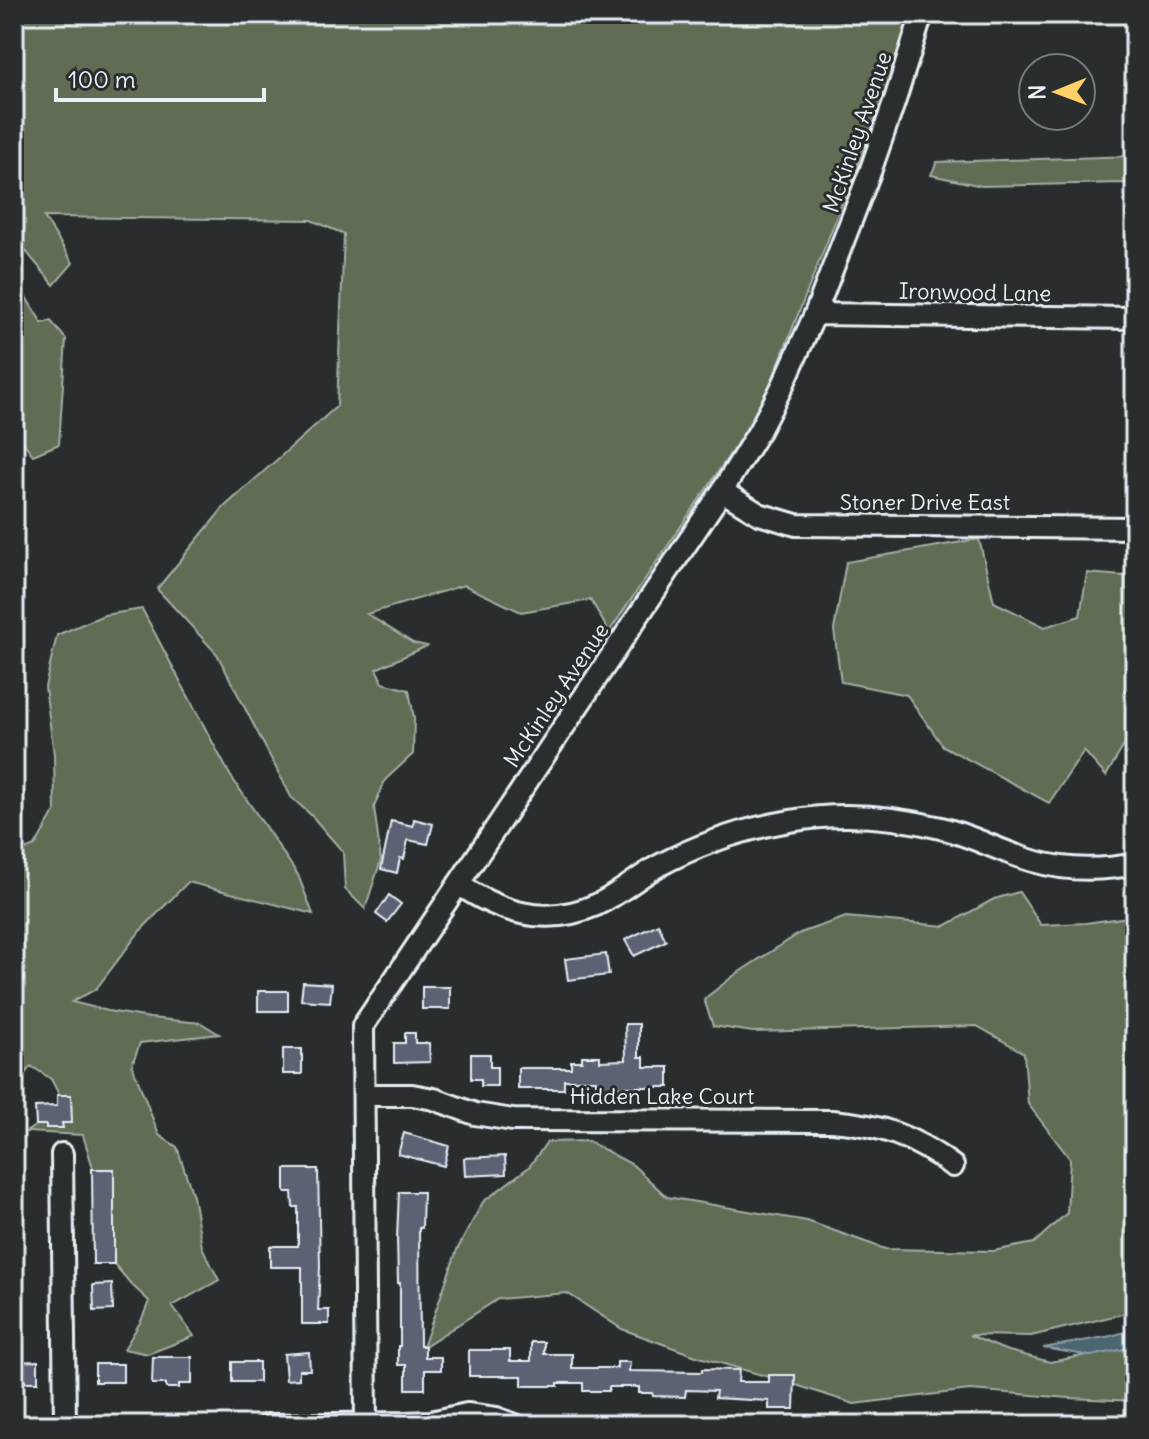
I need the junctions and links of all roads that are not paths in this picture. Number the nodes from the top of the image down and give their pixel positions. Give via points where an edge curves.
1 (922, 14) edge
2 (815, 314) junction
3 (1135, 318) edge
4 (722, 491) junction
5 (1135, 528) edge
6 (1135, 864) edge
7 (458, 884) junction
8 (364, 1095) junction
9 (62, 1154) dead end
10 (953, 1166) dead end
11 (366, 1424) edge
12 (65, 1425) edge
13 (268, 1425) edge
14 (515, 1425) edge

1 - 2 street, McKinley Avenue via 870,172
2 - 3 street, Ironwood Lane
2 - 4 street, McKinley Avenue via 759,431
4 - 5 street, Stoner Drive East via 759,514 796,525
4 - 7 street, McKinley Avenue
6 - 7 street via 1053,867 941,828 832,816 721,837 577,912 511,912
7 - 8 street, McKinley Avenue via 363,1026
8 - 10 street, Hidden Lake Court via 412,1095 513,1120 860,1123 909,1138
8 - 11 street, McKinley Avenue
9 - 12 street
11 - 13 street
11 - 14 street via 431,1422 467,1414

